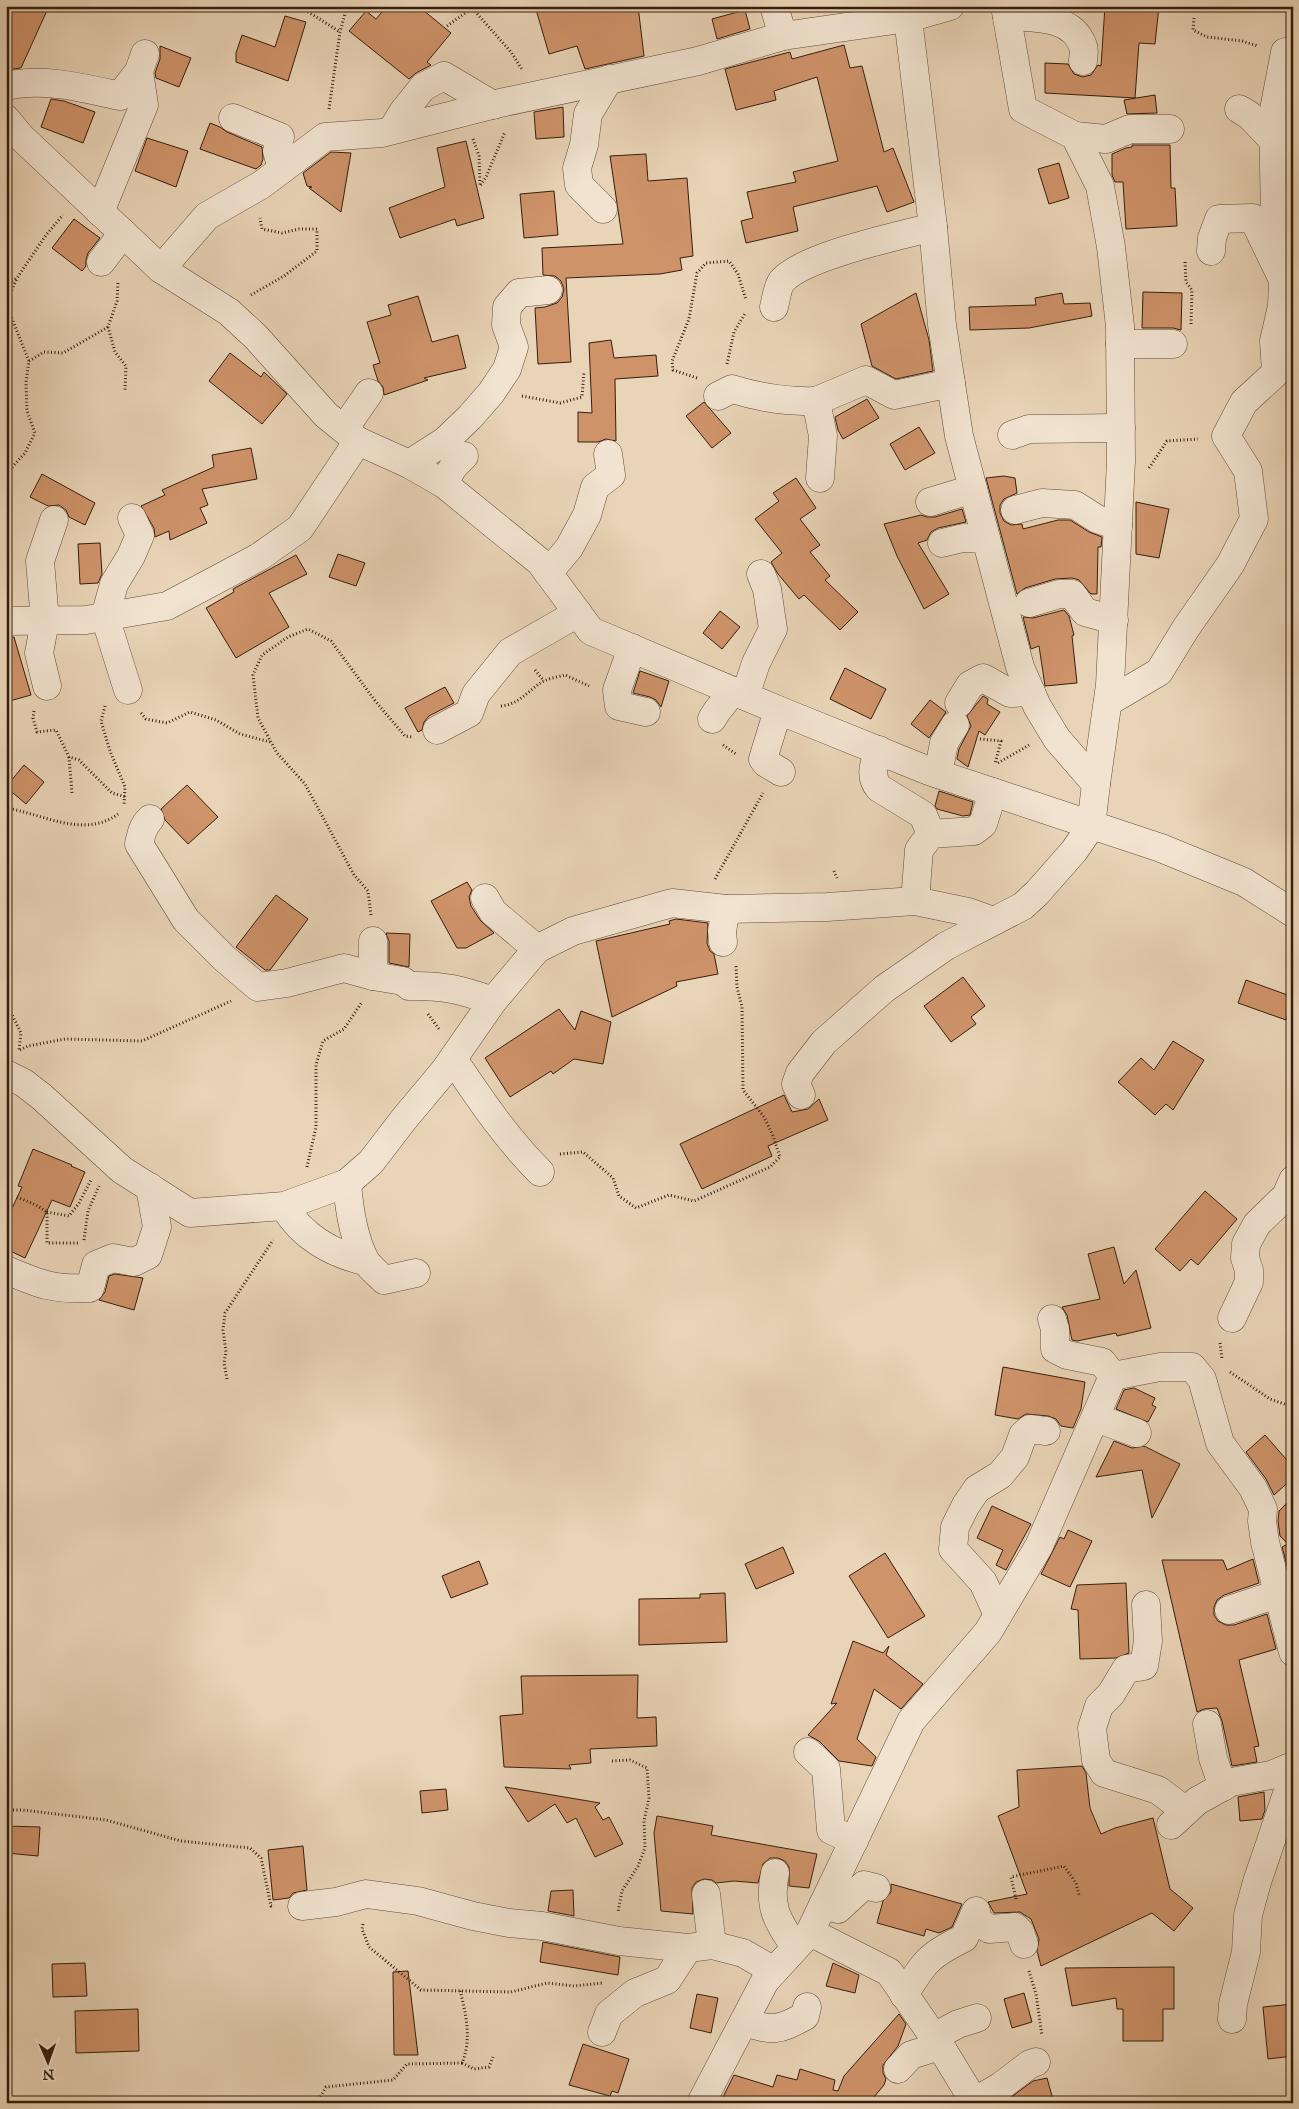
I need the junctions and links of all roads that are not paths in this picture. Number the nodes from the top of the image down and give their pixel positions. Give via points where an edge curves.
1 (774, 6) edge
2 (950, 6) edge
3 (1006, 11) edge
4 (908, 18) junction
5 (783, 36) junction
6 (1285, 52) road end
7 (1083, 61) dead end
8 (609, 79) junction
9 (6, 86) edge
10 (516, 99) junction
11 (1239, 109) dead end
12 (233, 118) dead end
13 (1170, 129) dead end
14 (392, 130) junction
15 (10, 132) edge
16 (1075, 136) junction
17 (1274, 141) junction
18 (282, 169) junction
19 (91, 203) junction
20 (603, 209) dead end
21 (933, 227) junction
22 (123, 233) junction
23 (1211, 251) road end
24 (101, 262) road end
25 (160, 269) junction
26 (1283, 280) junction
27 (548, 290) dead end
28 (774, 307) road end
29 (1120, 344) junction
30 (1172, 344) road end
31 (1284, 364) edge
32 (950, 382) junction
33 (369, 393) dead end
34 (718, 396) road end
35 (816, 401) junction
36 (1121, 428) junction
37 (351, 435) junction
38 (1012, 435) dead end
39 (608, 454) dead end
40 (464, 456) dead end
41 (409, 464) junction
42 (820, 478) dead end
43 (444, 484) junction
44 (973, 489) junction
45 (930, 502) dead end
46 (1015, 510) dead end
47 (132, 518) dead end
48 (54, 520) dead end
49 (1118, 526) junction
50 (986, 539) junction
51 (942, 543) dead end
52 (548, 573) junction
53 (760, 574) dead end
54 (1029, 603) dead end
55 (578, 613) junction
56 (105, 617) junction
57 (1114, 620) junction
58 (6, 621) edge
59 (45, 621) junction
60 (632, 648) junction
61 (125, 680) road end
62 (46, 686) road end
63 (1031, 692) junction
64 (739, 694) junction
65 (1108, 702) junction
66 (778, 710) junction
67 (646, 712) dead end
68 (712, 719) road end
69 (438, 730) road end
70 (879, 750) junction
71 (774, 768) road end
72 (938, 774) junction
73 (1096, 784) junction
74 (993, 792) junction
75 (150, 819) dead end
76 (1092, 826) junction
77 (931, 834) junction
78 (485, 898) dead end
79 (915, 901) junction
80 (713, 908) junction
81 (1293, 913) edge
82 (993, 921) junction
83 (373, 941) road end
84 (723, 942) road end
85 (537, 949) junction
86 (373, 976) junction
87 (493, 1001) junction
88 (453, 1059) junction
89 (6, 1074) edge
90 (801, 1095) dead end
91 (540, 1172) road end
92 (347, 1183) junction
93 (150, 1187) junction
94 (1291, 1197) edge
95 (284, 1206) junction
96 (204, 1212) junction
97 (157, 1227) junction
98 (365, 1261) junction
99 (6, 1270) edge
100 (416, 1273) dead end
101 (1232, 1318) road end
102 (1052, 1319) dead end
103 (1113, 1376) junction
104 (1096, 1418) junction
105 (1046, 1431) dead end
106 (1137, 1433) dead end
107 (1283, 1597) edge
108 (1146, 1606) dead end
109 (1229, 1610) dead end
110 (998, 1615) junction
111 (1293, 1652) edge
112 (1207, 1724) dead end
113 (808, 1752) dead end
114 (1293, 1766) edge
115 (1293, 1776) edge
116 (1222, 1787) junction
117 (854, 1841) junction
118 (775, 1873) dead end
119 (876, 1888) dead end
120 (706, 1894) dead end
121 (823, 1905) junction
122 (302, 1906) road end
123 (1022, 1938) road end
124 (803, 1939) junction
125 (700, 1947) junction
126 (774, 1971) junction
127 (904, 1995) junction
128 (807, 2007) dead end
129 (977, 2018) dead end
130 (1232, 2019) dead end
131 (744, 2022) junction
132 (602, 2032) dead end
133 (937, 2042) junction
134 (1036, 2062) road end
135 (898, 2069) dead end
136 (974, 2102) edge
137 (701, 2103) edge

1 - 5 street
2 - 4 street
3 - 7 street via 1071,27 1084,46
3 - 16 street via 1023,109
4 - 5 street
4 - 21 street
5 - 8 street via 698,61
6 - 17 street via 1273,115
8 - 10 street
8 - 20 street via 588,114 577,168 579,185
9 - 19 street via 23,82 120,96 142,63 144,105
10 - 14 street
10 - 14 street via 444,76 423,87
11 - 17 street via 1249,114
12 - 18 street via 280,137 277,151
13 - 16 street via 1130,129 1106,139
14 - 18 street via 325,136
15 - 19 street
16 - 29 street via 1100,186 1111,247
17 - 26 street via 1275,220
18 - 25 street via 249,193 208,216
19 - 22 street
21 - 28 street via 846,250 801,267 782,282
21 - 32 street
22 - 24 street
22 - 25 street
23 - 26 street via 1219,219 1253,218
25 - 37 street via 229,312 326,414
26 - 31 street via 1282,306 1274,342
27 - 41 street via 519,293 507,307 506,325 514,347 508,369 470,417 444,441
29 - 30 street
29 - 36 street
31 - 65 street via 1244,402 1226,436 1248,471 1254,519 1230,565 1159,672
32 - 35 street via 894,395 866,380
32 - 44 street via 959,436
33 - 37 street
34 - 35 street via 732,389 760,398
35 - 42 street via 823,436
36 - 38 street via 1029,429
36 - 49 street
37 - 41 street
37 - 56 street via 300,528 259,557 167,606
39 - 52 street via 611,475 595,488 588,515 569,548
40 - 43 street via 453,467
41 - 43 street
43 - 52 street via 540,562
44 - 45 street
44 - 50 street
46 - 49 street via 1042,503 1075,505 1096,519
47 - 56 street via 140,535 114,584
48 - 59 street via 40,561
49 - 57 street
50 - 51 street via 963,538
50 - 63 street via 1009,632
52 - 55 street
53 - 64 street via 767,589 773,629
54 - 57 street via 1059,594 1072,594 1085,612
55 - 60 street via 592,631
55 - 69 street via 510,652 476,694 469,713
56 - 59 street
56 - 61 street
57 - 65 street
58 - 59 street
59 - 62 street via 39,653
60 - 64 street
60 - 67 street via 616,690 619,706
63 - 72 street via 1010,693 983,678 970,686 944,743
63 - 73 street via 1053,732
64 - 66 street
64 - 68 street via 716,711
65 - 73 street
66 - 70 street via 838,723
66 - 71 street via 763,759
70 - 72 street
70 - 77 street via 873,766 874,781 879,788 923,815
72 - 74 street
73 - 76 street
74 - 76 street
74 - 77 street via 983,824 974,831
75 - 86 street via 141,833 139,844 186,920 258,987 344,968
76 - 81 street via 1161,848 1244,882
76 - 82 street via 1037,893 1023,906
77 - 79 street via 919,850
78 - 85 street via 492,912
79 - 80 street via 827,907
79 - 82 street via 968,912
80 - 84 street
80 - 85 street via 672,903 573,931
82 - 90 street via 946,946 884,989 824,1042 800,1073 796,1084
83 - 86 street
85 - 87 street
86 - 87 street via 403,981 409,986 460,989
87 - 88 street
88 - 91 street via 494,1119
88 - 92 street via 371,1162
89 - 93 street via 24,1082 112,1160
92 - 95 street
92 - 98 street via 348,1202
93 - 96 street via 190,1213
93 - 97 street
94 - 101 street via 1256,1224 1246,1244 1249,1282
95 - 96 street
95 - 98 street via 293,1221 320,1244
96 - 97 street via 180,1225
97 - 99 street via 148,1255 134,1262 92,1255 96,1265 90,1288 41,1285
98 - 100 street via 384,1280
102 - 103 street via 1055,1349 1067,1355 1102,1362
103 - 104 street
103 - 107 street via 1160,1366 1192,1367 1202,1380 1220,1443 1253,1488 1263,1509 1265,1542
104 - 106 street
104 - 110 street via 1039,1546
105 - 110 street via 1030,1429 1023,1436 1015,1457 1000,1475 978,1489 955,1527 953,1548 983,1582
107 - 109 street
107 - 111 street
108 - 116 street via 1148,1641 1144,1666 1126,1669 1099,1706 1092,1728 1096,1760 1104,1772 1158,1790 1179,1818 1197,1801
110 - 117 street via 988,1632 911,1721
112 - 116 street
113 - 117 street via 826,1769 830,1830
114 - 116 street
115 - 130 street via 1248,1915 1246,1952
117 - 121 street
118 - 124 street via 771,1891 776,1920
119 - 121 street via 864,1885 838,1909
120 - 125 street
121 - 124 street
122 - 125 street via 366,1894 418,1901 500,1921 625,1942
123 - 127 street via 1015,1927 989,1930 974,1915 964,1938 940,1950 922,1965
124 - 126 street
124 - 127 street via 889,1972
125 - 126 street via 743,1953
125 - 132 street via 667,1980 635,1993 609,2014
126 - 131 street via 764,1982
127 - 133 street
128 - 131 street via 805,2016 778,2029
129 - 133 street via 958,2024
131 - 137 street
133 - 135 street via 911,2055
133 - 136 street
134 - 136 street

